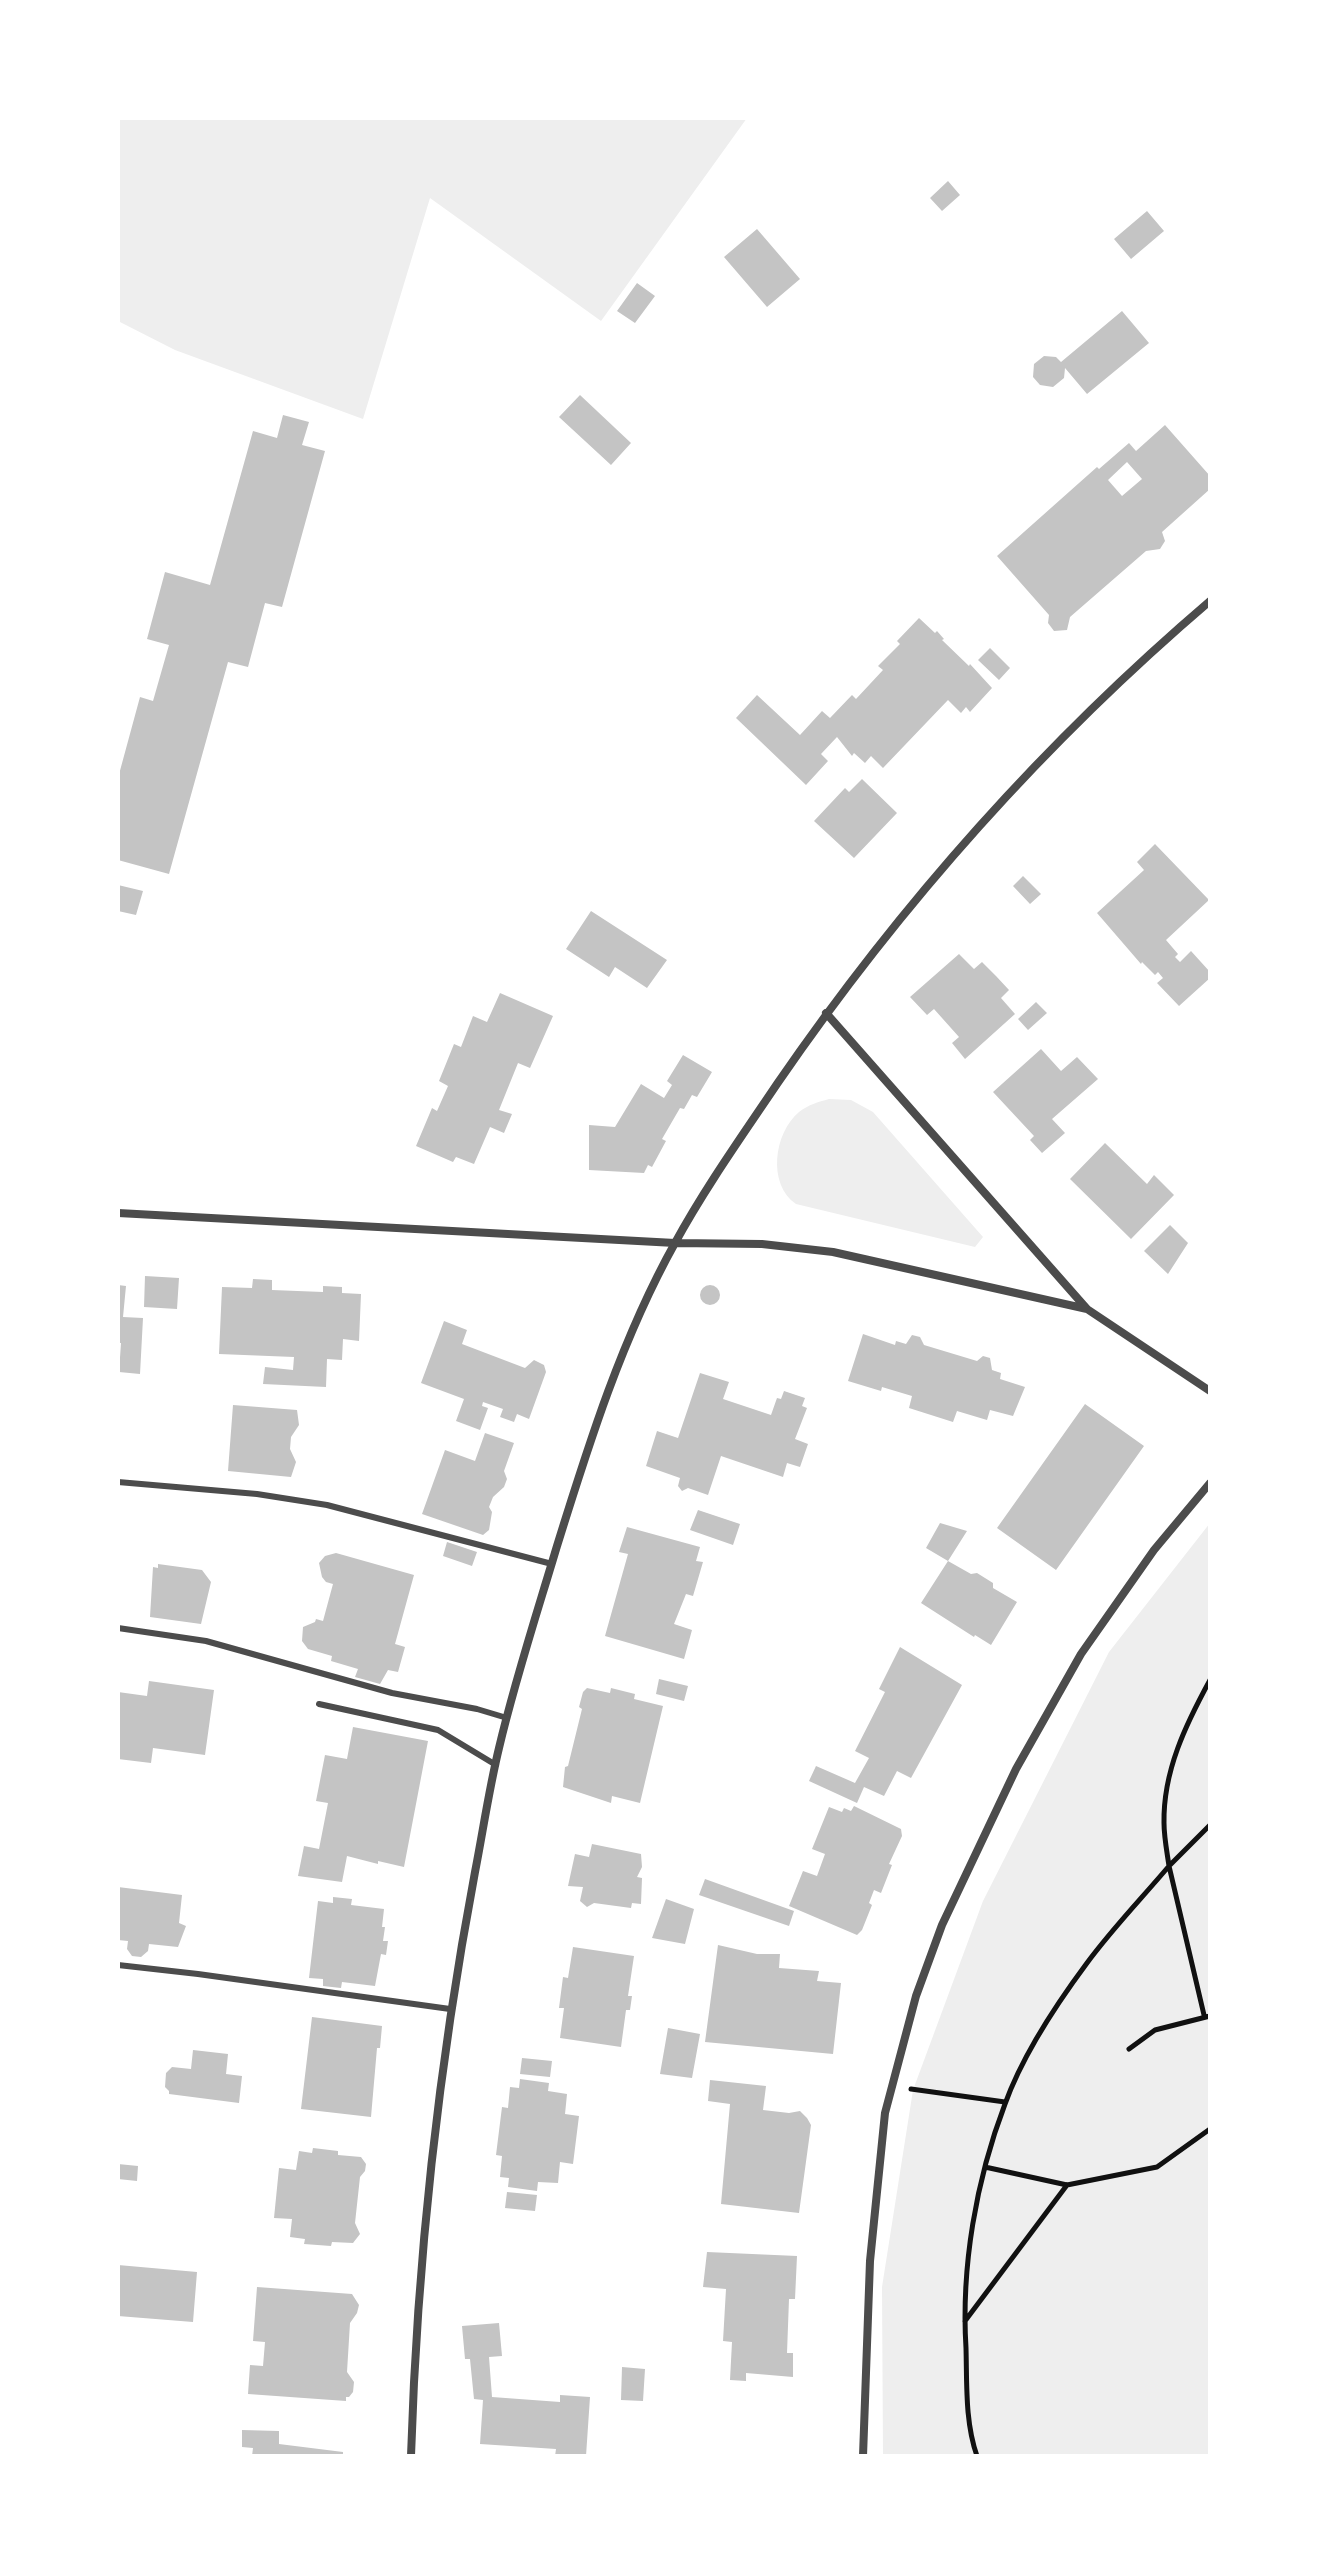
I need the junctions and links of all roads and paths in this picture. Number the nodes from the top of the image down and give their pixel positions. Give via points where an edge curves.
1 (1210, 601) edge
2 (826, 1013) junction
3 (118, 1213) edge
4 (675, 1243) junction
5 (1087, 1309) junction
6 (1210, 1391) edge
7 (118, 1482) edge
8 (1210, 1483) edge
9 (552, 1564) junction
10 (118, 1628) edge
11 (1210, 1680) edge
12 (319, 1704) dead end
13 (507, 1718) junction
14 (496, 1765) junction
15 (1210, 1825) edge
16 (1169, 1866) junction
17 (118, 1965) edge
18 (450, 2009) junction
19 (1207, 2016) edge
20 (1129, 2049) dead end
21 (891, 2086) junction
22 (1005, 2102) junction
23 (1210, 2129) edge
24 (985, 2167) junction
25 (1067, 2185) junction
26 (964, 2322) junction
27 (411, 2456) edge
28 (863, 2456) edge
29 (977, 2456) edge

1 - 2 street via 1138,662 964,842
2 - 4 street
2 - 5 street
3 - 4 street
4 - 5 street via 833,1252
4 - 9 street via 626,1345
5 - 6 street
7 - 9 lane via 327,1505
8 - 21 street via 1154,1550 1081,1654 1016,1769 942,1925
9 - 13 street
10 - 13 lane via 206,1641 392,1693
11 - 16 path via 1172,1764 1164,1823
12 - 14 lane via 438,1730
13 - 14 street
14 - 18 street
15 - 16 path
16 - 19 path
16 - 22 path via 1088,1962 1040,2032
17 - 18 lane
18 - 27 street via 428,2196
19 - 20 path via 1155,2030
21 - 22 path
21 - 28 street via 870,2261
22 - 24 path
23 - 25 path via 1157,2167
24 - 25 path
24 - 26 path
25 - 26 path
26 - 29 path via 970,2436

